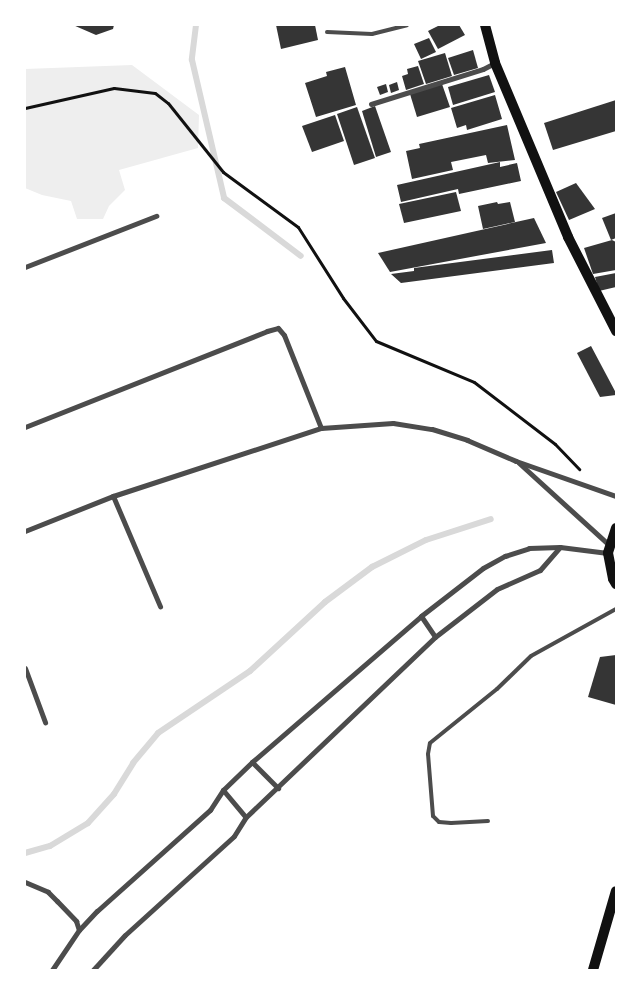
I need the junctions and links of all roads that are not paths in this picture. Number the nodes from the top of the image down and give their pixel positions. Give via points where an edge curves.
1 (407, 25) edge
2 (485, 25) edge
3 (327, 32) dead end
4 (495, 63) junction
5 (371, 104) dead end
6 (156, 216) dead end
7 (25, 267) edge
8 (616, 331) edge
9 (25, 427) edge
10 (321, 428) junction
11 (516, 460) junction
12 (113, 496) junction
13 (616, 496) edge
14 (616, 528) edge
15 (25, 531) edge
16 (560, 548) junction
17 (609, 549) junction
18 (616, 584) edge
19 (160, 606) dead end
20 (616, 609) edge
21 (420, 616) junction
22 (435, 637) junction
23 (25, 668) edge
24 (45, 722) dead end
25 (252, 762) junction
26 (278, 788) junction
27 (223, 790) junction
28 (246, 817) junction
29 (488, 821) dead end
30 (25, 882) edge
31 (616, 891) edge
32 (79, 930) junction
33 (52, 970) edge
34 (93, 970) edge
35 (593, 970) edge

1 - 3 lane via 372,34
2 - 4 main road
4 - 5 street
4 - 8 main road via 568,237
6 - 7 street
9 - 10 street via 278,328 284,335
10 - 11 street via 393,423 432,429
10 - 12 street
11 - 13 street
11 - 17 street
12 - 15 street
12 - 19 street
14 - 17 main road
16 - 17 street
16 - 21 street via 529,548 505,556 483,568
16 - 22 street via 540,570 497,589
17 - 18 main road
20 - 29 lane via 531,656 497,689 430,743 433,816 438,822
21 - 22 street
21 - 25 street
22 - 26 street
23 - 24 street
25 - 26 street
25 - 27 street
26 - 28 street
27 - 28 street
27 - 32 street via 210,810
28 - 34 street via 234,836 125,935
30 - 32 street via 58,900
31 - 35 main road
32 - 33 street

